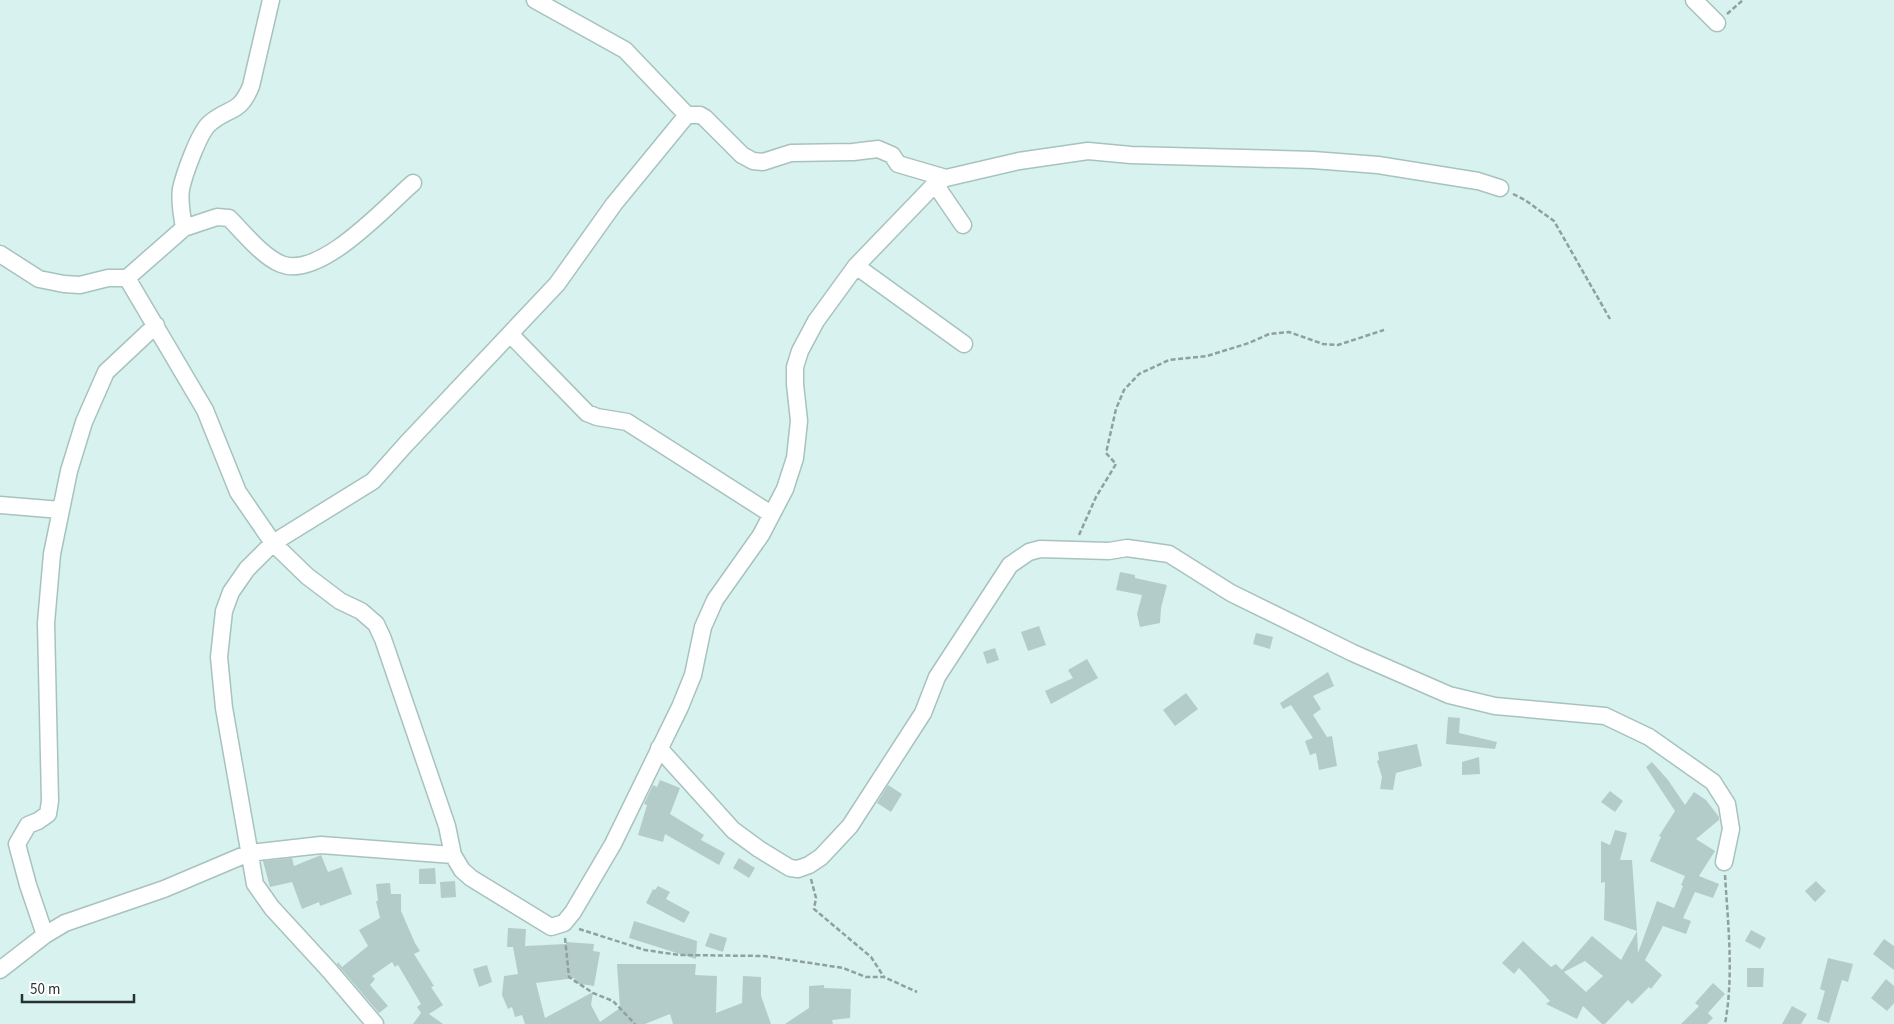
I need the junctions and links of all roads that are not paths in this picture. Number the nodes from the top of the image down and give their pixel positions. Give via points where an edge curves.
1 (271, 0) edge
2 (535, 0) edge
3 (1694, 0) edge
4 (1717, 23) road end
5 (687, 115) junction
6 (940, 181) junction
7 (413, 183) dead end
8 (1500, 188) road end
9 (964, 225) dead end
10 (184, 228) junction
11 (0, 254) edge
12 (856, 266) junction
13 (127, 278) junction
14 (156, 325) junction
15 (510, 334) junction
16 (964, 344) dead end
17 (0, 505) edge
18 (61, 510) junction
19 (771, 514) junction
20 (273, 543) junction
21 (659, 748) junction
22 (249, 853) junction
23 (453, 855) junction
24 (1724, 862) road end
25 (45, 935) junction
26 (0, 970) edge
27 (375, 1024) edge

1 - 10 street via 247,97 240,106 211,122 198,140 181,189
2 - 5 street via 624,50
3 - 4 street
5 - 6 street via 705,118 753,162 791,153 878,149 892,155 898,164
5 - 15 street via 614,204 557,284
6 - 8 street via 1019,162 1088,151 1378,165 1478,181
6 - 9 street
6 - 12 street
7 - 10 street via 345,244 324,258 307,264 281,264 269,257 229,218 205,219
10 - 13 street
11 - 13 street via 46,281 80,284
12 - 16 street
12 - 19 street via 816,322 800,351 795,384 799,422 795,458 785,489
13 - 14 street
14 - 18 street via 106,372 84,422
14 - 20 street via 205,410 238,492
15 - 19 street via 587,413 627,422
15 - 20 street via 373,481
17 - 18 street
18 - 25 street via 52,554 46,623 50,801 48,814 28,825 17,844
19 - 21 street via 761,535 715,600 703,627 693,675
20 - 22 street via 247,569 231,592 224,611 219,657 224,708
20 - 23 street via 307,576 376,624 447,826
21 - 23 street via 614,844 564,923 551,927 544,923 471,878
21 - 24 street via 732,830 790,868 809,865 850,826 923,713 937,677 1010,565 1029,552 1040,549 1109,551 1127,548 1170,554 1231,593 1449,695 1495,706 1605,716 1649,737 1713,782 1727,804 1730,829
22 - 23 street via 321,845
22 - 25 street via 164,889 65,923
22 - 27 street via 255,884 272,908
25 - 26 street

